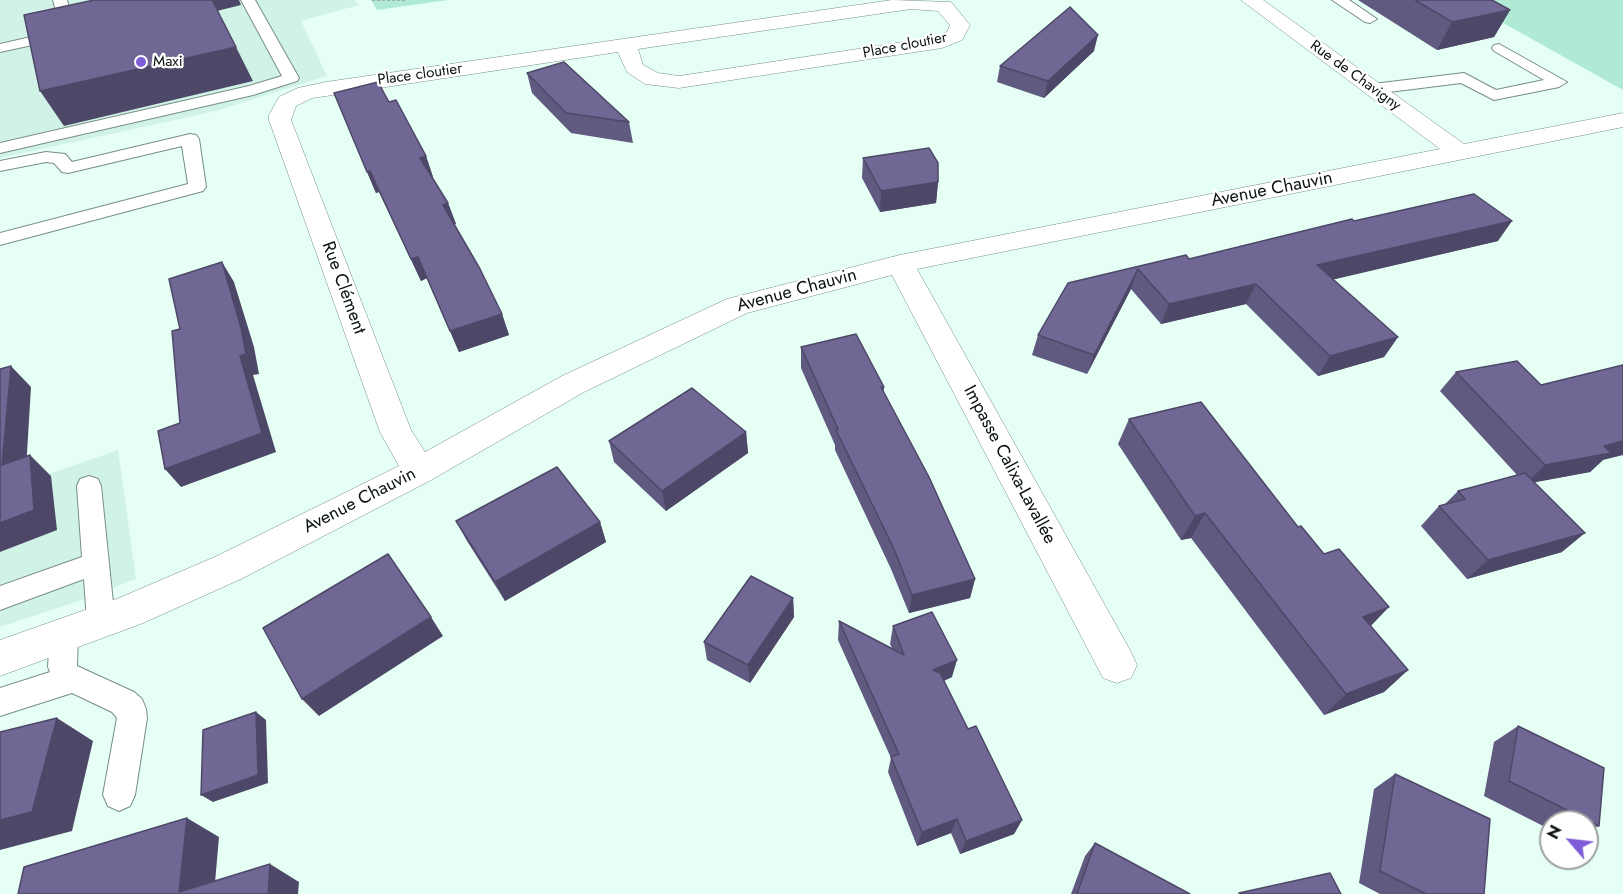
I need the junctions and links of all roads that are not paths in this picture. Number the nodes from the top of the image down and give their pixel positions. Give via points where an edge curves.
1 (60, 0) edge
2 (248, 0) edge
3 (1251, 0) edge
4 (1339, 0) edge
5 (1370, 19) dead end
6 (626, 46) junction
7 (0, 48) edge
8 (1499, 48) dead end
9 (1373, 89) junction
10 (287, 102) joint
11 (1623, 120) edge
12 (0, 148) edge
13 (1459, 152) junction
14 (0, 166) edge
15 (0, 239) edge
16 (900, 264) junction
17 (419, 471) junction
18 (89, 486) dead end
19 (96, 563) junction
20 (0, 598) edge
21 (101, 622) junction
22 (64, 635) junction
23 (0, 658) edge
24 (1117, 666) dead end
25 (72, 679) junction
26 (0, 702) edge
27 (119, 795) dead end

1 - 7 lane via 69,33
2 - 12 lane via 291,78
3 - 9 street, Rue de Chavigny
4 - 5 lane
6 - 6 street, Place cloutier via 911,3 944,6 960,25 956,36 942,42 679,82 652,79 634,68
6 - 10 street, Place cloutier via 321,90
8 - 9 lane via 1559,82 1494,95 1464,78
9 - 13 street, Rue de Chavigny
10 - 17 street, Rue Clément via 280,120 396,432
11 - 13 street, Avenue Chauvin
13 - 16 street, Avenue Chauvin
14 - 15 lane via 46,157 58,158 68,168 190,140 197,187
16 - 17 street, Avenue Chauvin via 737,306 573,384
16 - 24 street, Impasse Calixa-Lavallée
17 - 21 street, Avenue Chauvin via 230,567
18 - 19 lane
19 - 20 lane
19 - 21 lane
21 - 22 street, Avenue Chauvin
22 - 23 street, Avenue Chauvin
22 - 25 lane via 62,667
25 - 26 lane
25 - 27 lane via 131,709

